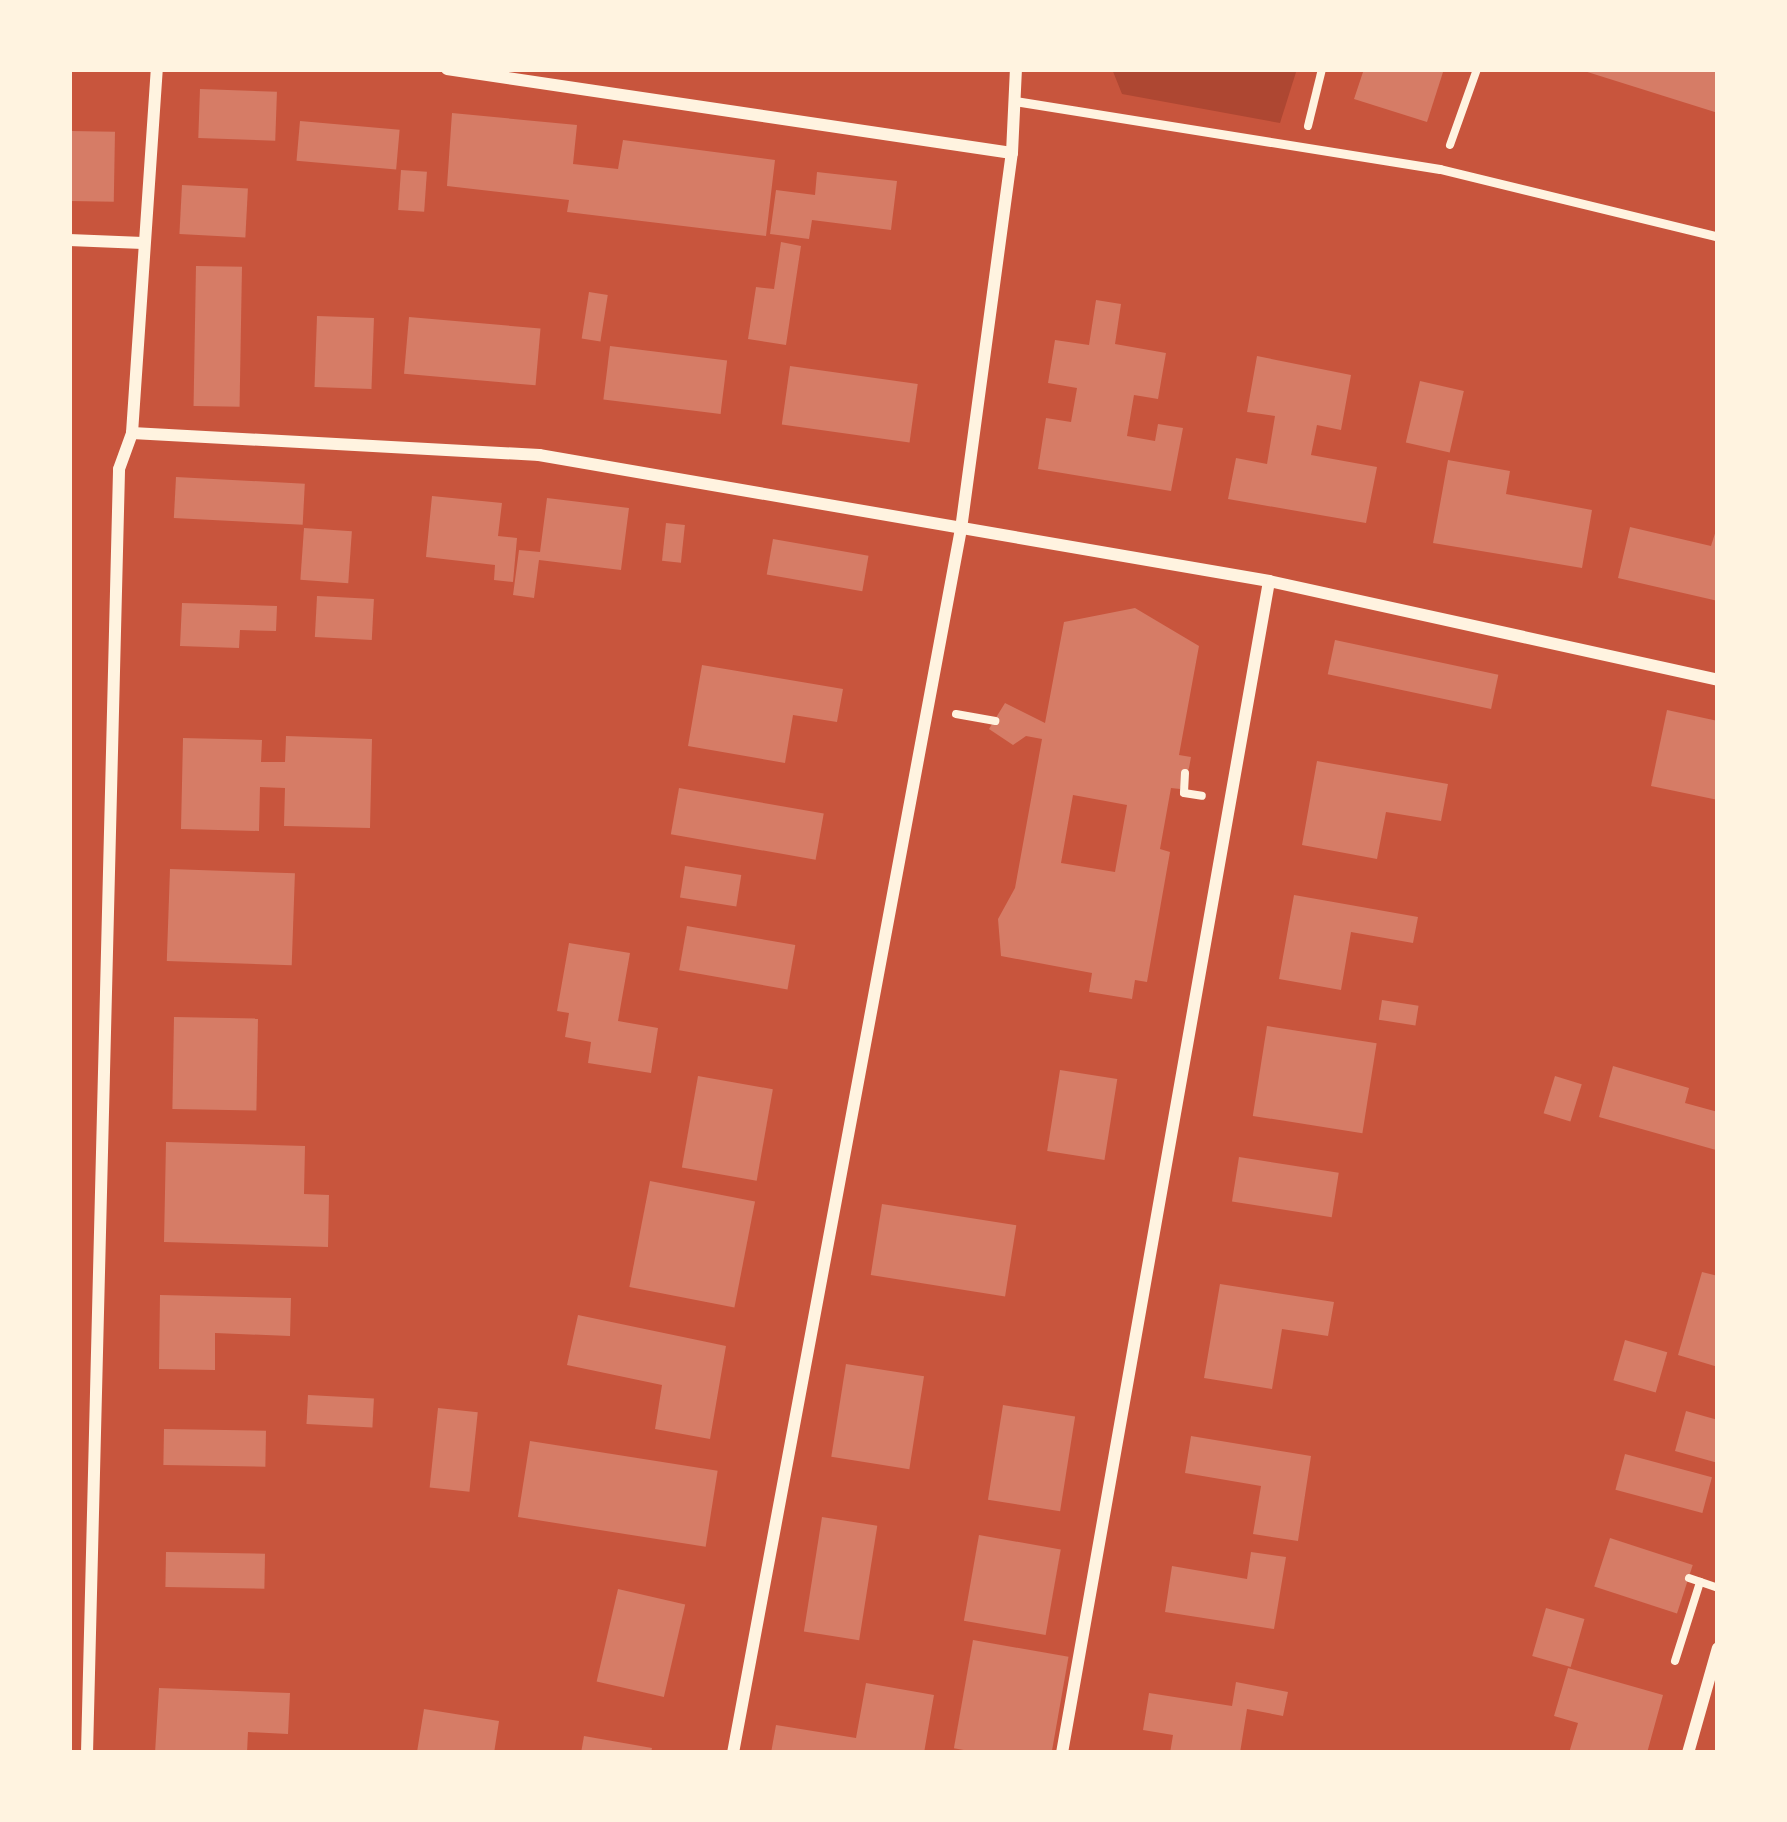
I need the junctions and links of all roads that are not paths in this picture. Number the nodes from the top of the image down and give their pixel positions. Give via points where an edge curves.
1 (157, 69) edge
2 (447, 69) edge
3 (1016, 69) edge
4 (1015, 101) junction
5 (1012, 153) junction
6 (1718, 237) edge
7 (69, 240) edge
8 (143, 243) junction
9 (132, 433) junction
10 (961, 529) junction
11 (1269, 581) junction
12 (1718, 680) edge
13 (1718, 1648) edge
14 (87, 1753) edge
15 (733, 1753) edge
16 (1062, 1753) edge
17 (1688, 1753) edge

1 - 8 street
2 - 5 street
3 - 4 street
4 - 5 street
4 - 6 lane via 1440,169
5 - 10 street
7 - 8 street
8 - 9 street
9 - 10 street via 539,455
9 - 14 street via 119,470
10 - 11 street
10 - 15 street
11 - 12 street
11 - 16 street
13 - 17 street

